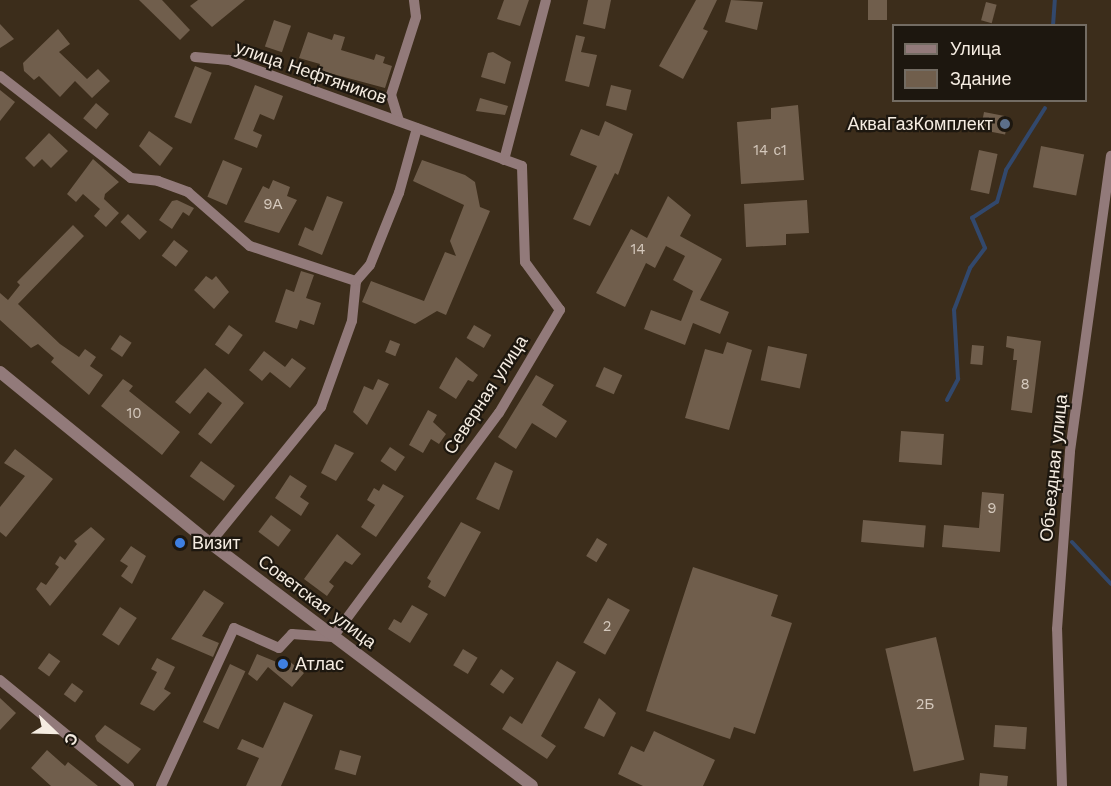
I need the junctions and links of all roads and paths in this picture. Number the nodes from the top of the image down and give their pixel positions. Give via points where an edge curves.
1 (414, 0) edge
2 (546, 0) edge
3 (195, 57) dead end
4 (0, 76) edge
5 (399, 120) junction
6 (417, 128) junction
7 (1111, 156) edge
8 (504, 160) junction
9 (356, 281) junction
10 (0, 372) edge
11 (210, 543) junction
12 (333, 637) junction
13 (0, 680) edge
14 (129, 786) edge
15 (161, 786) edge
16 (532, 786) edge
17 (1062, 786) edge

1 - 5 street, улица Нефтяников via 416,17 391,95
2 - 8 street
3 - 5 street, улица Нефтяников via 229,60
4 - 9 street via 131,178 158,181 188,192 250,246
5 - 6 street, Северная улица
6 - 8 street, Северная улица
6 - 9 street via 399,193 370,265
7 - 17 street, Объездная улица via 1070,451 1057,629
8 - 12 street, Северная улица via 522,166 525,262 560,310 499,413
9 - 11 street via 352,321 321,407
10 - 11 street, Советская улица
11 - 12 street, Советская улица
12 - 15 street via 292,634 279,648 234,628
12 - 16 street, Советская улица
13 - 14 street

